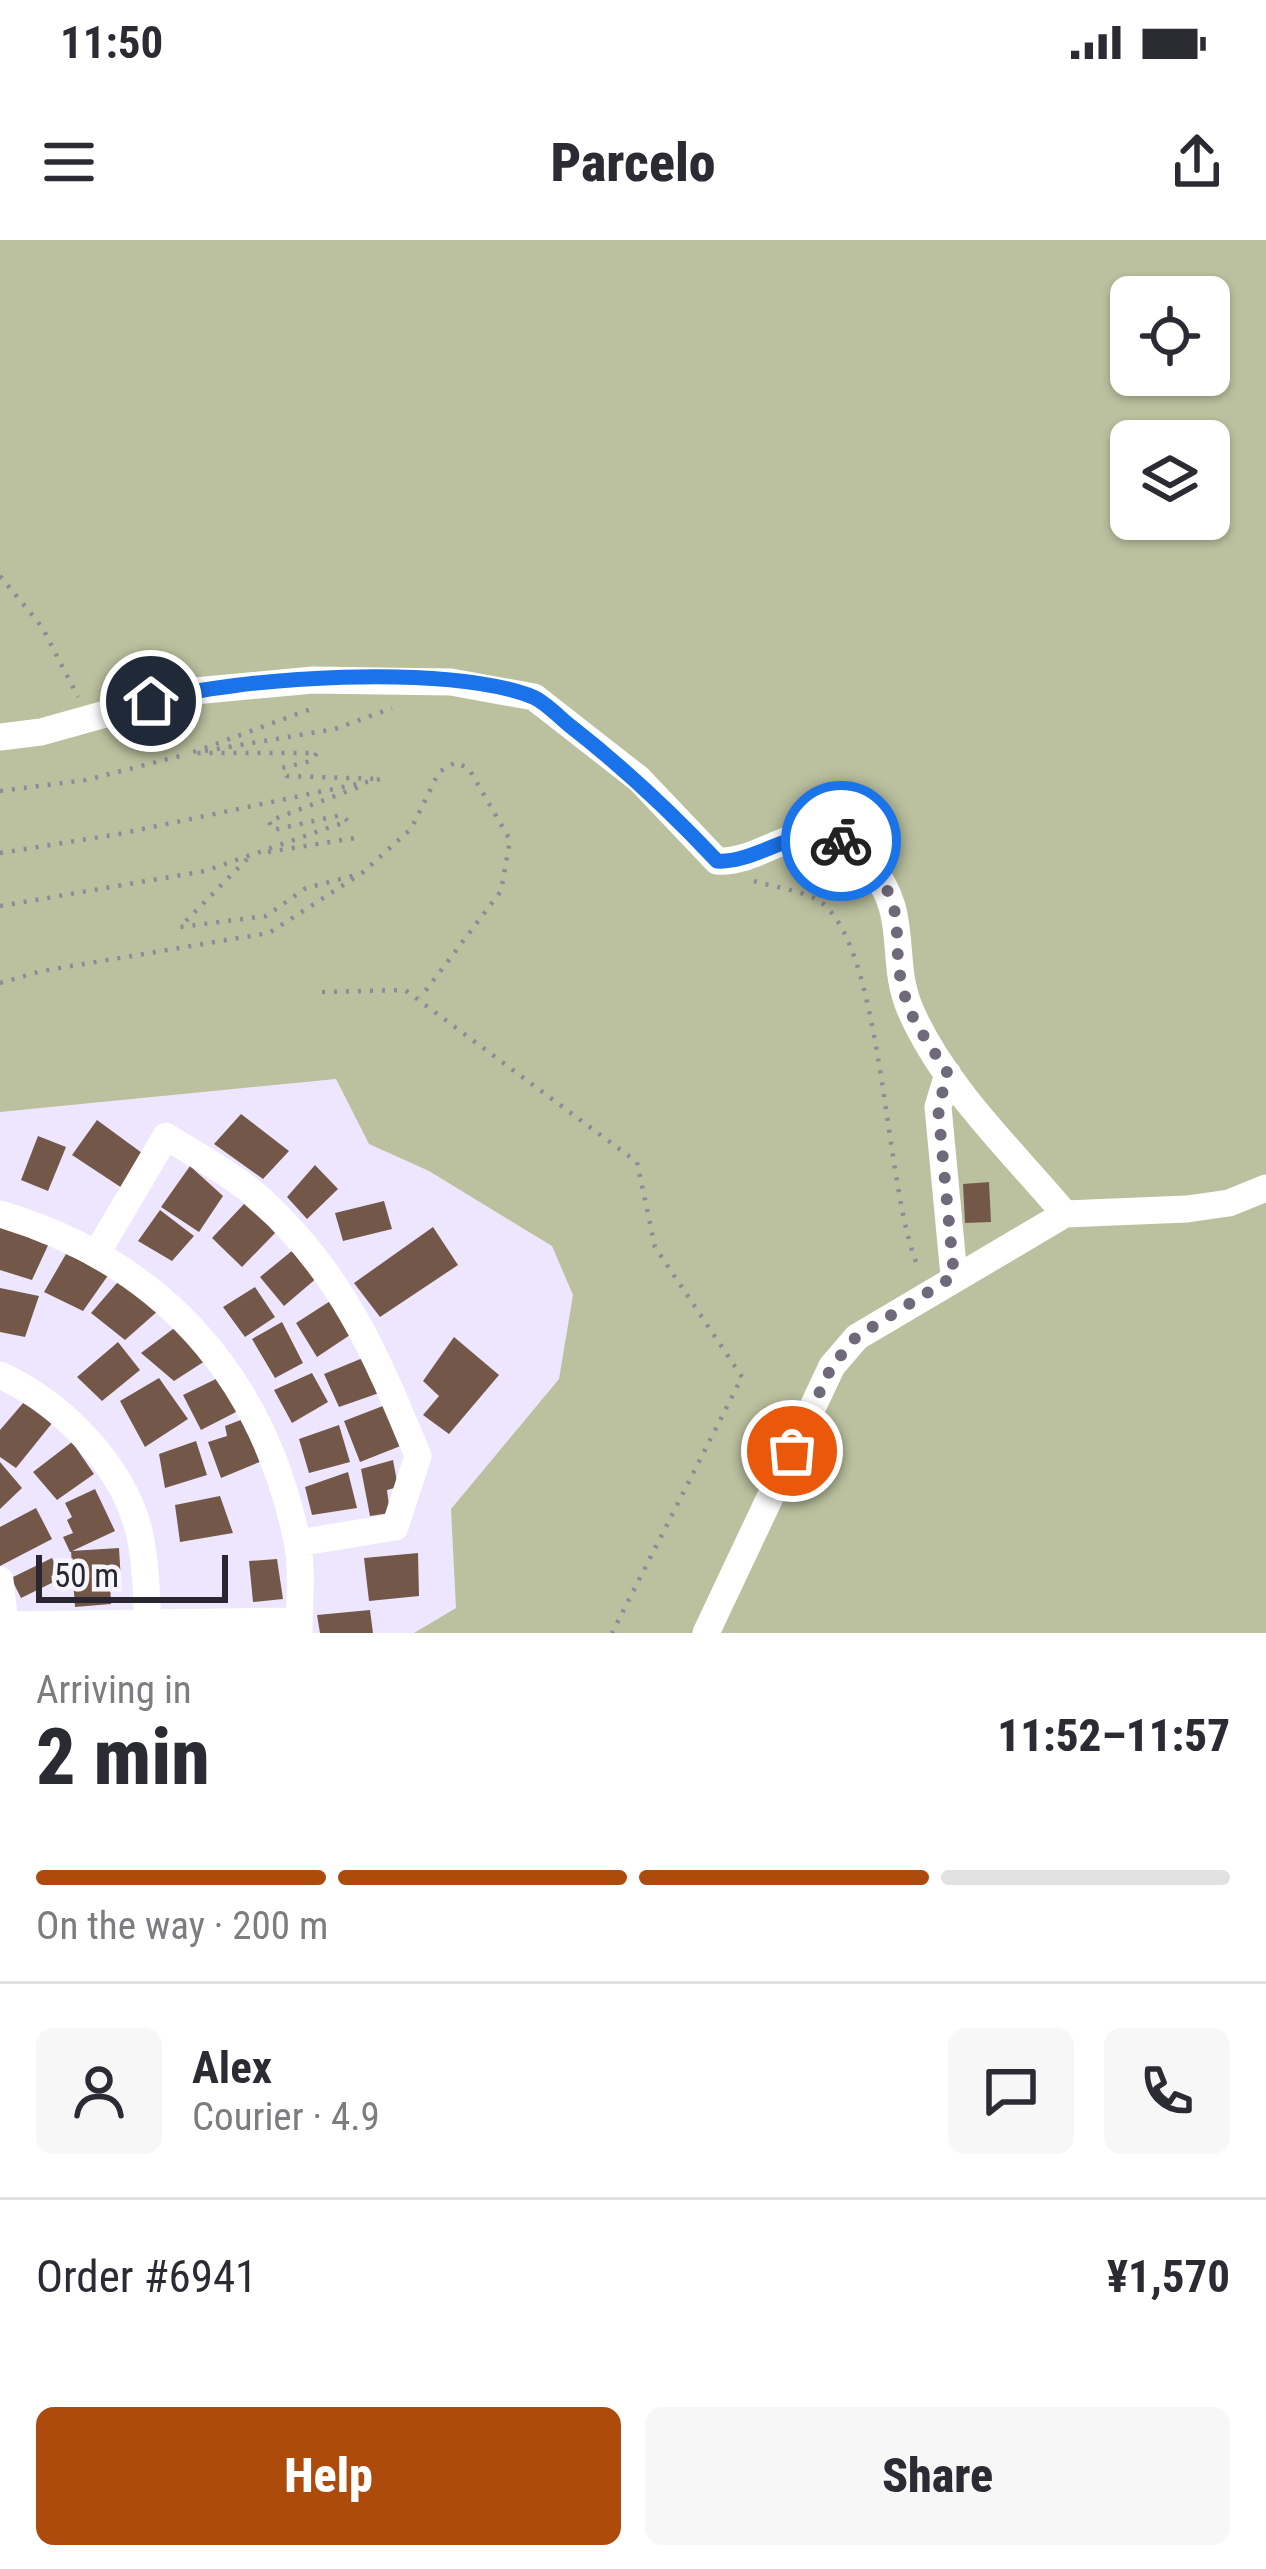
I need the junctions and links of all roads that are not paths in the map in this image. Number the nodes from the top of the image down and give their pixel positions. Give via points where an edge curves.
1 (0, 737) edge
2 (948, 1074) junction
3 (1266, 1188) edge
4 (0, 1214) edge
5 (1064, 1214) junction
6 (98, 1251) junction
7 (954, 1276) junction
8 (0, 1375) edge
9 (298, 1544) junction
10 (0, 1580) edge
11 (299, 1627) edge
12 (6, 1629) edge
13 (148, 1629) edge
14 (706, 1633) edge

1 - 2 street via 184,692 313,680 451,682 534,698 639,779 717,861 740,862 814,835 834,836 861,856 894,901 908,1006
2 - 5 street
2 - 7 street via 938,1107
3 - 5 street via 1187,1209
4 - 6 street
5 - 7 street
6 - 9 street via 145,1280 219,1360 254,1418
6 - 9 street via 166,1136 250,1190 334,1280 367,1332 418,1456 395,1527
7 - 14 street via 856,1337 832,1366
8 - 13 street via 64,1415 106,1465 138,1529
9 - 11 street
10 - 12 street
11 - 13 street
12 - 13 street

